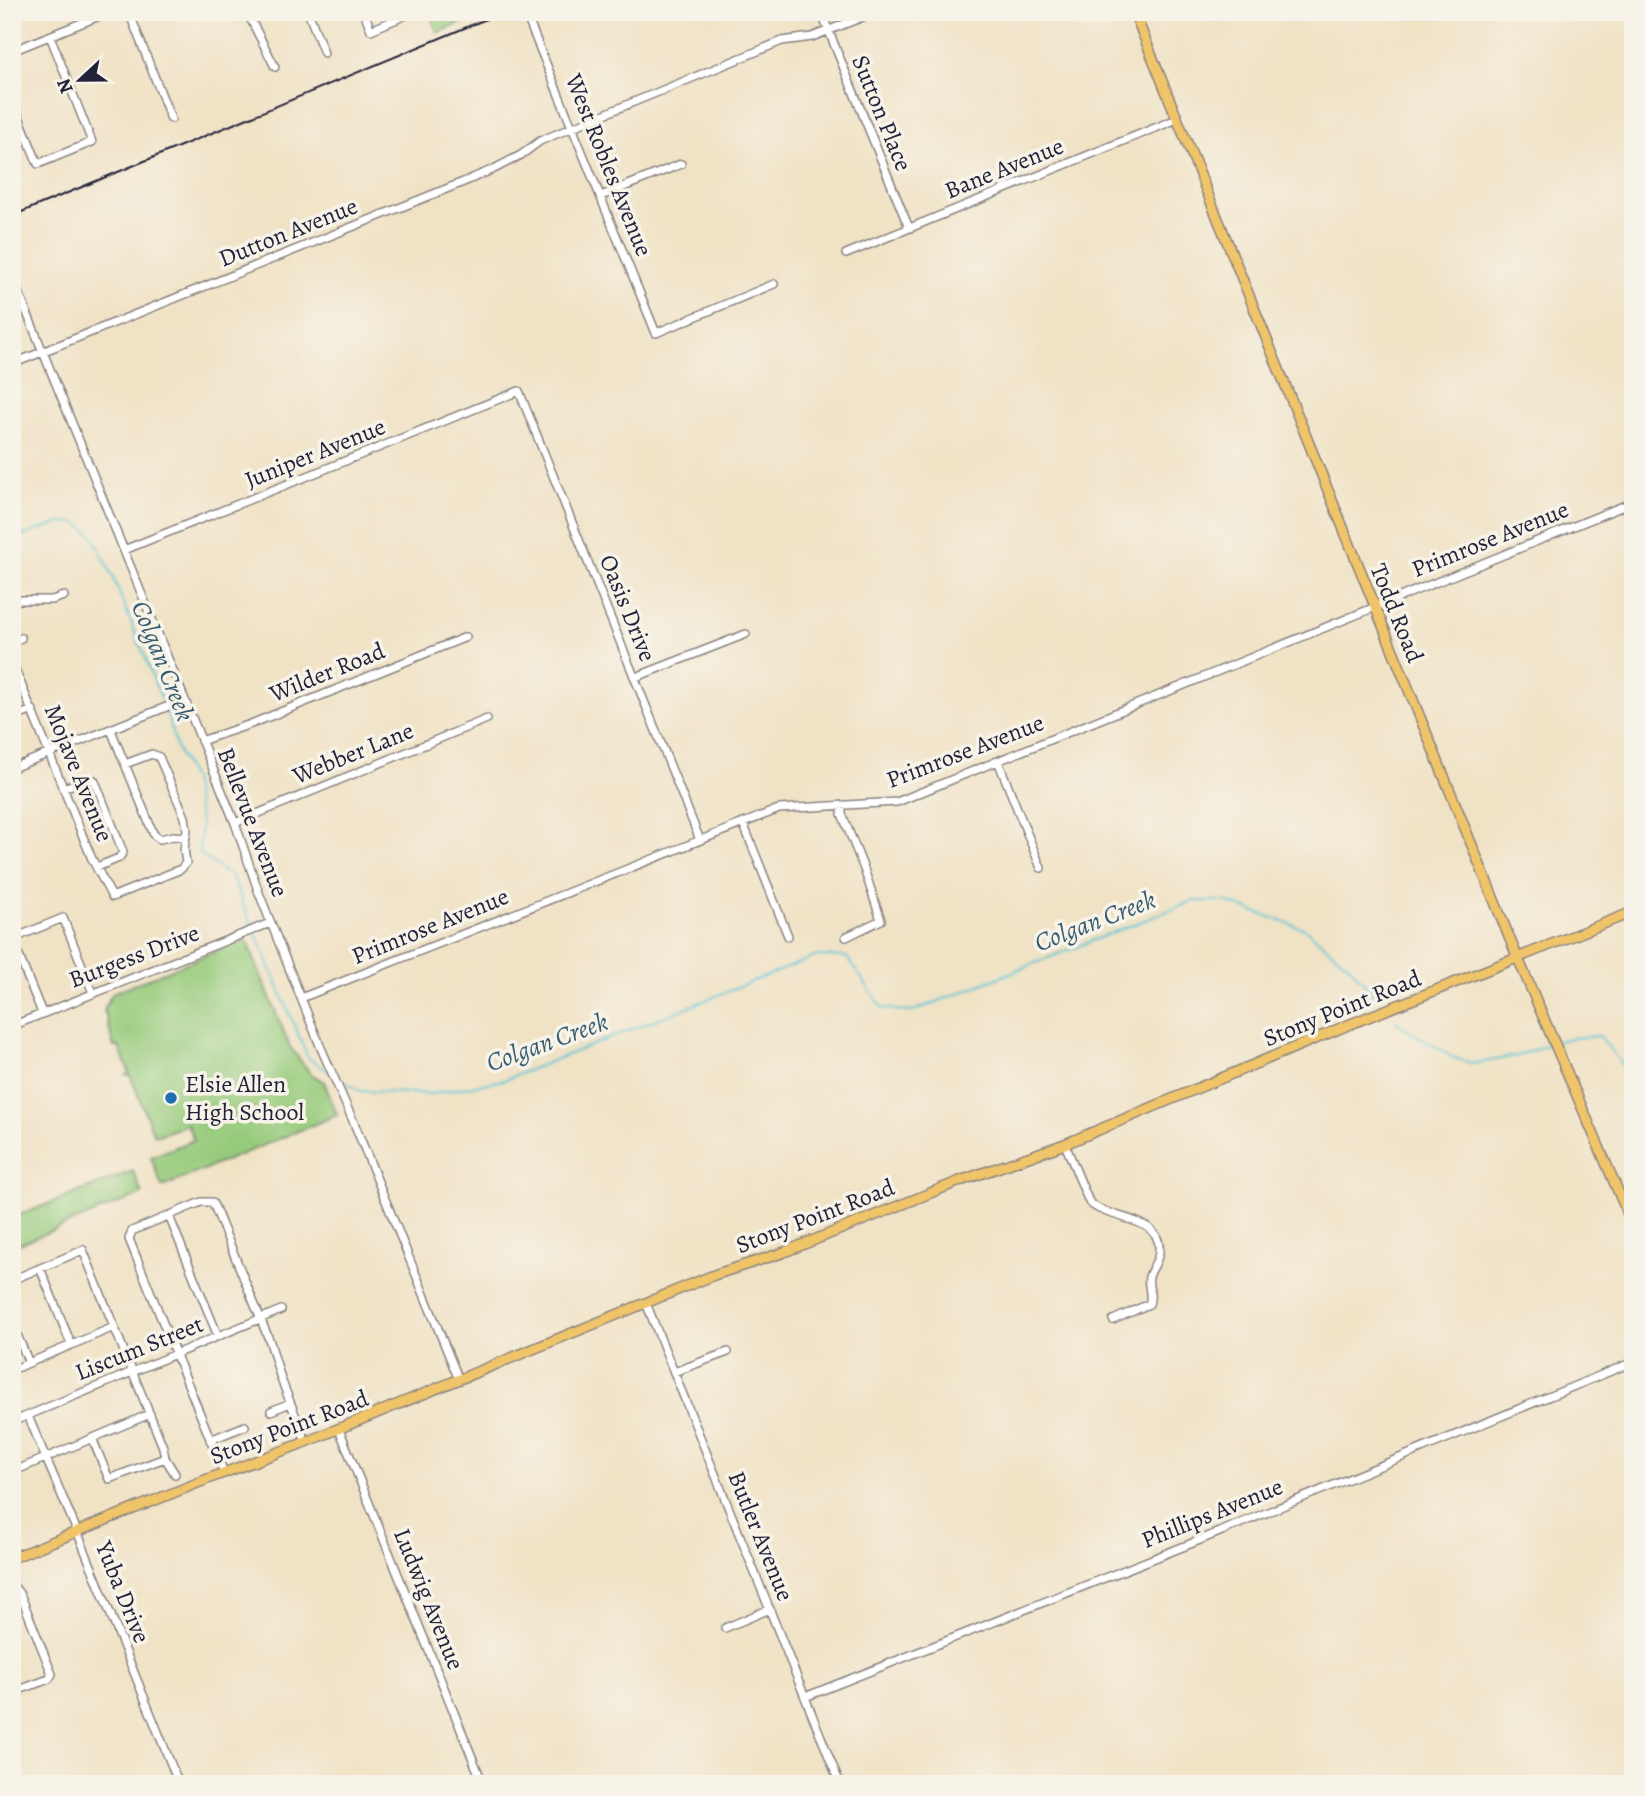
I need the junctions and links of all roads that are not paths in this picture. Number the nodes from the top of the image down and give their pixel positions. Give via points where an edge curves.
1 (108, 12) edge
2 (129, 12) edge
3 (247, 12) edge
4 (309, 12) edge
5 (364, 12) edge
6 (413, 12) edge
7 (525, 12) edge
8 (821, 12) edge
9 (875, 12) edge
10 (1134, 12) edge
11 (828, 31) junction
12 (50, 36) junction
13 (12, 51) edge
14 (324, 53) dead end
15 (275, 67) dead end
16 (12, 100) edge
17 (1177, 118) junction
18 (171, 119) dead end
19 (573, 127) junction
20 (681, 163) dead end
21 (601, 196) junction
22 (909, 228) junction
23 (846, 254) dead end
24 (12, 276) edge
25 (774, 284) dead end
26 (42, 351) junction
27 (12, 364) edge
28 (519, 391) joint
29 (1633, 502) edge
30 (124, 550) junction
31 (64, 596) dead end
32 (12, 600) edge
33 (1374, 606) junction
34 (746, 634) dead end
35 (466, 637) dead end
36 (21, 638) dead end
37 (12, 642) edge
38 (12, 662) edge
39 (636, 677) junction
40 (184, 700) junction
41 (33, 710) junction
42 (12, 718) edge
43 (486, 719) dead end
44 (111, 730) junction
45 (201, 741) junction
46 (49, 753) junction
47 (998, 761) junction
48 (125, 765) junction
49 (12, 768) edge
50 (64, 788) junction
51 (842, 805) junction
52 (234, 823) junction
53 (743, 823) junction
54 (185, 837) junction
55 (700, 840) junction
56 (97, 867) junction
57 (1041, 868) dead end
58 (1633, 912) edge
59 (271, 923) junction
60 (788, 936) dead end
61 (846, 937) dead end
62 (12, 939) edge
63 (1518, 958) junction
64 (93, 993) junction
65 (301, 998) junction
66 (42, 1013) junction
67 (12, 1026) edge
68 (1065, 1144) junction
69 (169, 1216) junction
70 (1633, 1226) edge
71 (40, 1268) junction
72 (12, 1280) edge
73 (646, 1303) junction
74 (281, 1310) dead end
75 (260, 1319) junction
76 (1113, 1320) dead end
77 (12, 1323) edge
78 (114, 1327) junction
79 (218, 1336) junction
80 (71, 1344) junction
81 (728, 1352) dead end
82 (175, 1354) junction
83 (1633, 1362) edge
84 (29, 1363) junction
85 (12, 1370) edge
86 (132, 1371) junction
87 (674, 1372) junction
88 (459, 1380) junction
89 (290, 1403) junction
90 (271, 1411) dead end
91 (150, 1414) junction
92 (28, 1416) junction
93 (12, 1422) edge
94 (245, 1426) dead end
95 (339, 1429) junction
96 (92, 1438) junction
97 (210, 1440) junction
98 (306, 1442) junction
99 (165, 1458) junction
100 (46, 1459) junction
101 (12, 1472) edge
102 (224, 1473) junction
103 (176, 1474) dead end
104 (78, 1531) junction
105 (12, 1558) edge
106 (12, 1584) edge
107 (21, 1596) junction
108 (12, 1599) edge
109 (770, 1609) junction
110 (725, 1628) dead end
111 (12, 1686) edge
112 (805, 1697) junction
113 (179, 1784) edge
114 (483, 1784) edge
115 (840, 1784) edge

1 - 12 street
2 - 18 street
3 - 15 street
4 - 14 street
5 - 6 street via 371,30
7 - 19 street, West Robles Avenue
8 - 11 street, Sutton Place
9 - 11 street, Dutton Avenue
10 - 17 main road, Todd Road
11 - 19 street, Dutton Avenue via 782,41
11 - 22 street, Sutton Place
12 - 13 street
12 - 16 street via 92,142 38,164
17 - 22 street, Bane Avenue
17 - 33 main road, Todd Road
19 - 21 street, West Robles Avenue
19 - 26 street, Dutton Avenue via 461,183
20 - 21 street
21 - 25 street, West Robles Avenue via 656,333
22 - 23 street, Bane Avenue
24 - 26 street, Bellevue Avenue
26 - 27 street, Dutton Avenue
26 - 30 street, Bellevue Avenue
28 - 30 street, Juniper Avenue
28 - 39 street, Oasis Drive
29 - 33 street, Primrose Avenue
30 - 40 street, Bellevue Avenue
31 - 32 street
33 - 47 street, Primrose Avenue
33 - 63 main road, Todd Road
34 - 39 street
35 - 45 street, Wilder Road
36 - 37 street
38 - 41 street, Mojave Avenue
39 - 55 street, Oasis Drive
40 - 44 street
40 - 45 street, Bellevue Avenue
41 - 42 street
41 - 46 street, Mojave Avenue
43 - 52 street, Webber Lane
44 - 46 street
44 - 48 street
45 - 52 street, Bellevue Avenue
46 - 49 street
46 - 50 street, Mojave Avenue
47 - 51 street, Primrose Avenue via 897,802
47 - 57 street
48 - 54 street via 154,835 160,839
48 - 54 street via 152,754 159,757 185,817
50 - 56 street, Mojave Avenue
50 - 56 street via 89,778 97,786 123,852
51 - 53 street, Primrose Avenue via 779,809
51 - 61 street via 881,920
52 - 59 street, Bellevue Avenue
53 - 55 street, Primrose Avenue
53 - 60 street
54 - 56 street, Mojave Avenue via 183,868 112,897
55 - 65 street, Primrose Avenue
58 - 63 main road, Stony Point Road
59 - 64 street, Burgess Drive
59 - 65 street, Bellevue Avenue
62 - 64 street via 63,918
62 - 66 street
63 - 68 main road, Stony Point Road
63 - 70 main road, Todd Road
64 - 66 street, Burgess Drive
65 - 88 street, Bellevue Avenue
66 - 67 street, Burgess Drive
68 - 73 main road, Stony Point Road
68 - 76 street via 1089,1202 1107,1214 1146,1226 1159,1246 1149,1276 1149,1304
69 - 75 street via 212,1202
69 - 79 street
69 - 82 street via 132,1231 129,1239
71 - 72 street
71 - 78 street via 83,1250
71 - 80 street
73 - 87 street, Butler Avenue
73 - 88 main road, Stony Point Road
74 - 75 street, Liscum Street
75 - 79 street, Liscum Street
75 - 89 street
77 - 84 street
78 - 80 street
78 - 86 street
79 - 82 street, Liscum Street
80 - 84 street
81 - 87 street
82 - 86 street, Liscum Street
82 - 97 street
83 - 112 street, Phillips Avenue
84 - 85 street
86 - 91 street
86 - 92 street, Liscum Street
87 - 109 street, Butler Avenue
88 - 95 main road, Stony Point Road
89 - 90 street
89 - 98 street
91 - 96 street
91 - 99 street
92 - 93 street, Liscum Street
92 - 100 street, Yuba Drive
94 - 97 street
95 - 98 main road, Stony Point Road
95 - 114 street, Ludwig Avenue
96 - 99 street via 109,1479
96 - 100 street
97 - 102 street
98 - 102 main road, Stony Point Road
99 - 103 street
100 - 101 street
100 - 104 street, Yuba Drive
102 - 104 main road, Stony Point Road
104 - 105 main road, Stony Point Road
104 - 113 street, Yuba Drive
106 - 107 street
107 - 108 street
107 - 111 street via 52,1674 19,1690
109 - 110 street
109 - 112 street, Butler Avenue
112 - 115 street, Butler Avenue

